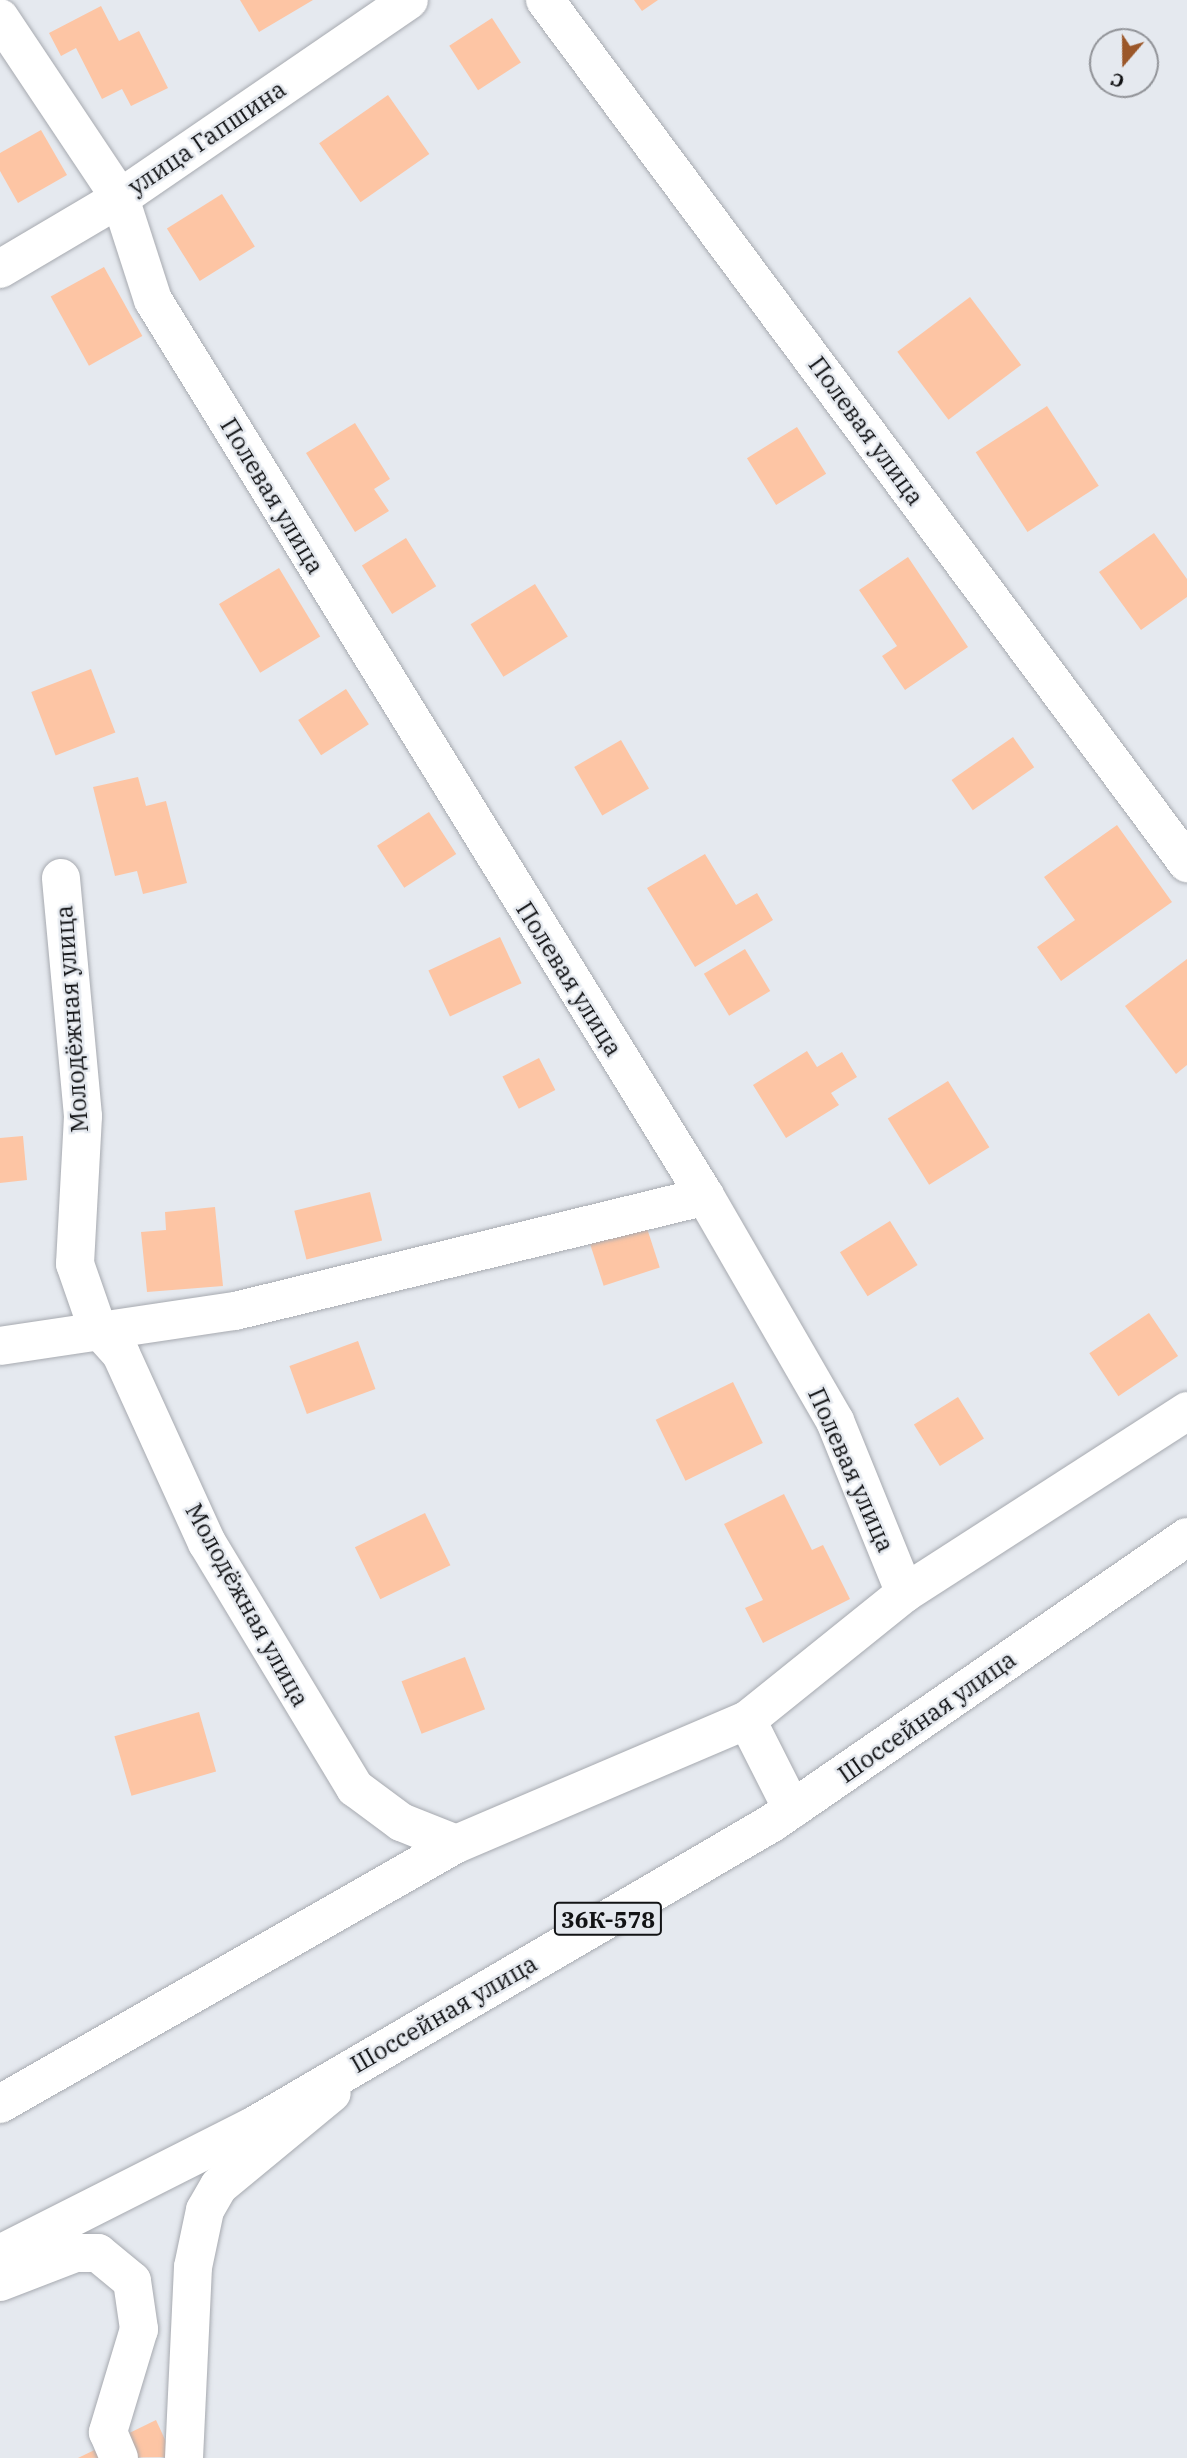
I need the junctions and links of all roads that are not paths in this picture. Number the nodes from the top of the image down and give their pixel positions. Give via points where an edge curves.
1 (409, 0) edge
2 (545, 0) edge
3 (0, 18) edge
4 (120, 198) junction
5 (0, 269) edge
6 (1187, 863) edge
7 (61, 878) dead end
8 (705, 1196) junction
9 (97, 1327) junction
10 (0, 1346) edge
11 (1187, 1411) edge
12 (1187, 1537) edge
13 (905, 1593) junction
14 (747, 1720) junction
15 (792, 1809) junction
16 (456, 1844) junction
17 (387, 2048) junction
18 (0, 2104) edge
19 (0, 2254) edge
20 (0, 2282) edge
21 (114, 2445) edge
22 (184, 2458) edge

1 - 4 street, улица Гапшина
2 - 6 street, Полевая улица
3 - 4 street, Полевая улица
4 - 5 street, улица Гапшина
4 - 8 street, Полевая улица via 153,300
7 - 9 street, Молодёжная улица via 83,1116 75,1264
8 - 9 street via 234,1311
8 - 13 street, Полевая улица via 835,1421
9 - 10 street
9 - 16 street, Молодёжная улица via 121,1354 207,1543 355,1787 401,1822
11 - 13 street
12 - 15 street, Шоссейная улица / 36К-578
13 - 14 street
14 - 15 street
14 - 16 street
15 - 17 street, Шоссейная улица / 36К-578
16 - 18 street
17 - 19 street, Шоссейная улица / 36К-578 via 255,2125
17 - 22 street via 219,2186 205,2210 193,2266
20 - 21 street via 75,2253 98,2253 132,2281 138,2329

